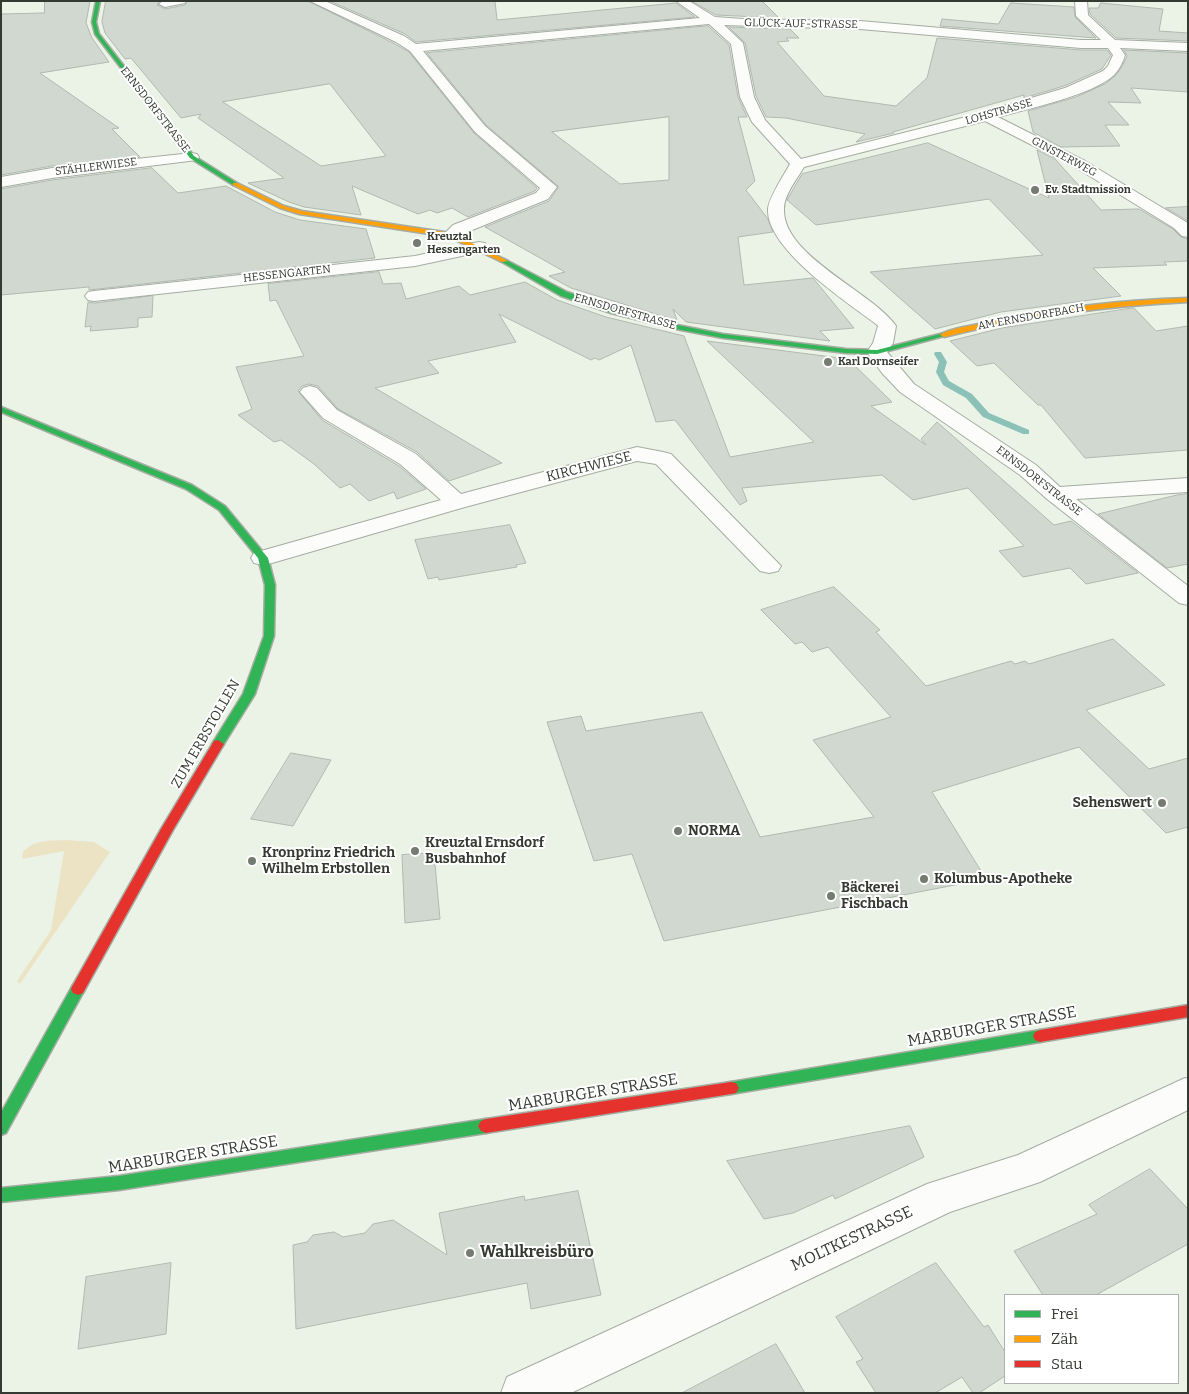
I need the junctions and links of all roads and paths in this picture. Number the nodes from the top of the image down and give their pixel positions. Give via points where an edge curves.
1 (98, 1) edge
2 (180, 1) edge
3 (315, 1) edge
4 (681, 1) edge
5 (1081, 1) edge
6 (165, 4) dead end
7 (712, 20) junction
8 (1112, 44) junction
9 (414, 48) junction
10 (1188, 48) edge
11 (988, 117) junction
12 (192, 157) junction
13 (798, 164) junction
14 (1, 182) edge
15 (1188, 232) edge
16 (452, 235) junction
17 (480, 247) junction
18 (94, 296) dead end
19 (1188, 300) edge
20 (877, 352) junction
21 (310, 392) dead end
22 (1, 409) edge
23 (1188, 485) edge
24 (1055, 494) junction
25 (457, 502) junction
26 (263, 558) junction
27 (769, 566) dead end
28 (1188, 598) edge
29 (1188, 1011) edge
30 (1185, 1094) dead end
31 (1, 1128) edge
32 (1, 1195) edge
33 (523, 1393) edge

1 - 12 street, ERNSDORFSTRASSE via 94,22 97,34
2 - 6 street
3 - 9 street
4 - 7 street
5 - 8 street via 1082,16
7 - 8 street, GLÜCK-AUF-STRASSE via 860,26
7 - 9 street, GLÜCK-AUF-STRASSE
7 - 13 street via 738,43 747,97 759,122
8 - 10 street, GLÜCK-AUF-STRASSE
8 - 11 street, LOHSTRASSE via 1119,55 1115,67 1105,75 1078,88
9 - 16 street via 480,129 549,187 542,196 459,229
11 - 13 street, LOHSTRASSE via 859,146
11 - 15 street, GINSTERWEG via 1080,164
12 - 14 street, STÄHLERWIESE via 70,170
12 - 16 street, ERNSDORFSTRASSE via 239,186 301,213
13 - 20 street via 776,208 779,224 802,258 883,320 887,326 886,333
16 - 17 street, ERNSDORFSTRASSE
17 - 18 street, HESSENGARTEN via 415,261
17 - 20 street, ERNSDORFSTRASSE via 564,294 614,311 723,336
19 - 20 street, AM ERNSDORFBACH via 1136,301 1001,320
20 - 24 street, ERNSDORFSTRASSE via 907,388 1006,454
21 - 25 street via 330,414 408,459
22 - 26 street, ZUM ERBSTOLLEN via 189,487 222,508
23 - 24 street
24 - 28 street, ERNSDORFSTRASSE
25 - 26 street, KIRCHWIESE
25 - 27 street, KIRCHWIESE via 637,454 663,459
26 - 31 street, ZUM ERBSTOLLEN via 270,585 270,636 249,694 167,829
29 - 32 street, MARBURGER STRASSE via 632,1104 119,1183
30 - 33 street, MOLTKESTRASSE via 1026,1170 941,1197

